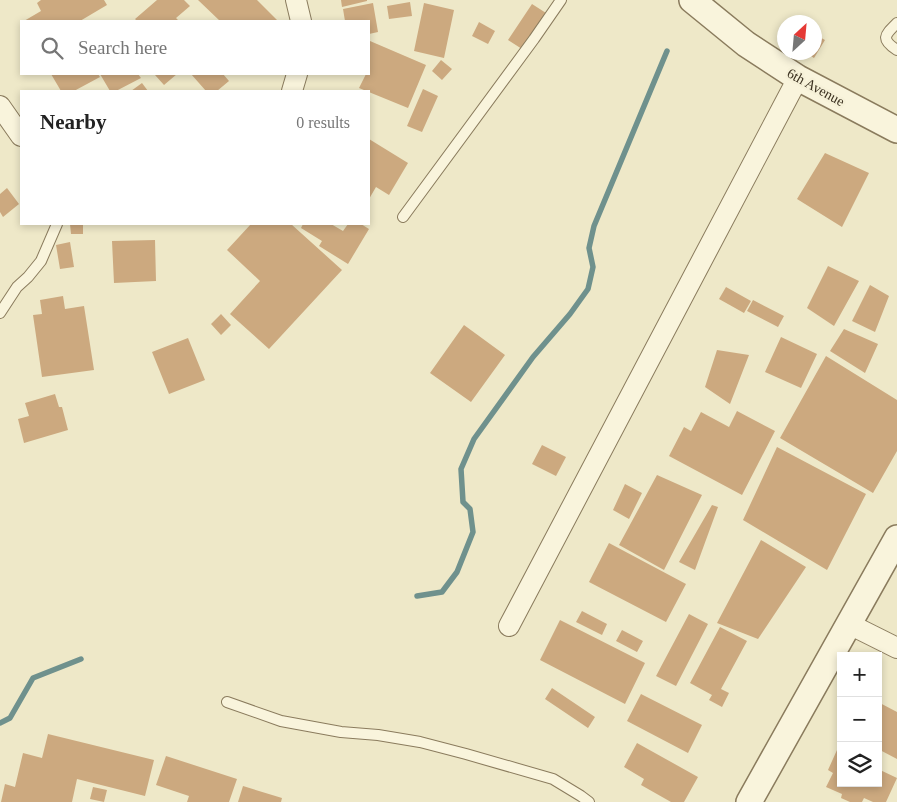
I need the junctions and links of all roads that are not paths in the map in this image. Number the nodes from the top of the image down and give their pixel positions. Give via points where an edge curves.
1 (296, 0) edge
2 (561, 0) edge
3 (692, 0) edge
4 (301, 20) edge
5 (897, 23) edge
6 (897, 50) edge
7 (297, 75) edge
8 (798, 78) junction
9 (292, 90) edge
10 (0, 106) edge
11 (897, 130) edge
12 (20, 135) edge
13 (403, 217) dead end
14 (57, 225) edge
15 (0, 313) edge
16 (897, 538) edge
17 (849, 624) junction
18 (509, 626) dead end
19 (897, 648) edge
20 (227, 702) dead end
21 (589, 802) edge
22 (750, 802) edge

1 - 4 street
2 - 13 lane
3 - 8 street, 6th Avenue via 746,44
5 - 6 lane via 886,40
7 - 9 street
8 - 11 street, 6th Avenue
8 - 18 street
10 - 12 street
14 - 15 lane via 41,261 17,287
16 - 17 street
17 - 19 street
17 - 22 street
20 - 21 lane via 281,721 420,742 553,778

